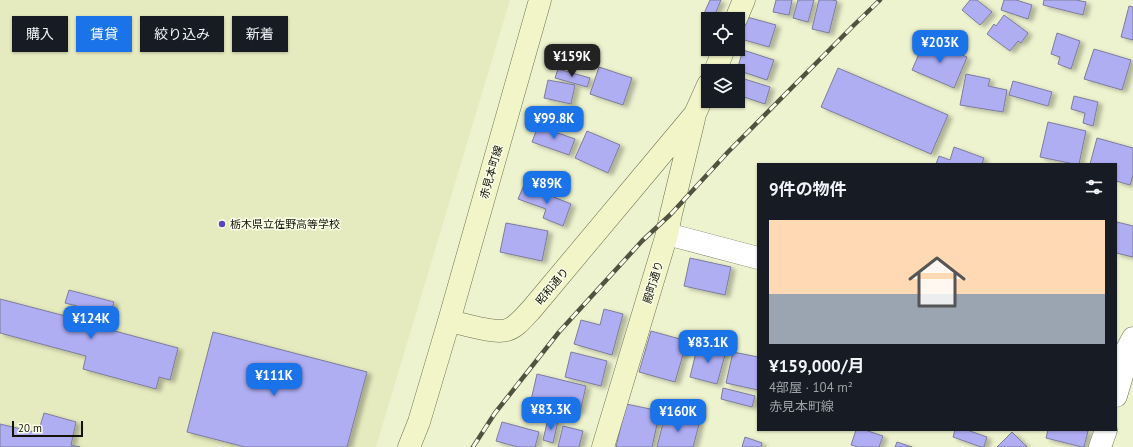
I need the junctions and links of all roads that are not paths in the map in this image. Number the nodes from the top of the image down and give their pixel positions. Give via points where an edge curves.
1 (540, 0) edge
2 (744, 0) edge
3 (739, 12) edge
4 (701, 101) edge
5 (695, 114) junction
6 (667, 234) junction
7 (757, 258) edge
8 (449, 321) junction
9 (1125, 347) edge
10 (1117, 393) edge
11 (1106, 431) edge
12 (409, 447) edge
13 (603, 447) edge
14 (1100, 447) edge

1 - 8 street, 赤見本町線
2 - 3 street
4 - 5 street, 昭和通り
5 - 6 street, 殿町通り
5 - 8 street, 昭和通り via 518,324 507,330 494,330
6 - 7 street
6 - 13 street, 殿町通り
8 - 12 street
9 - 10 street via 1124,369
11 - 14 street

